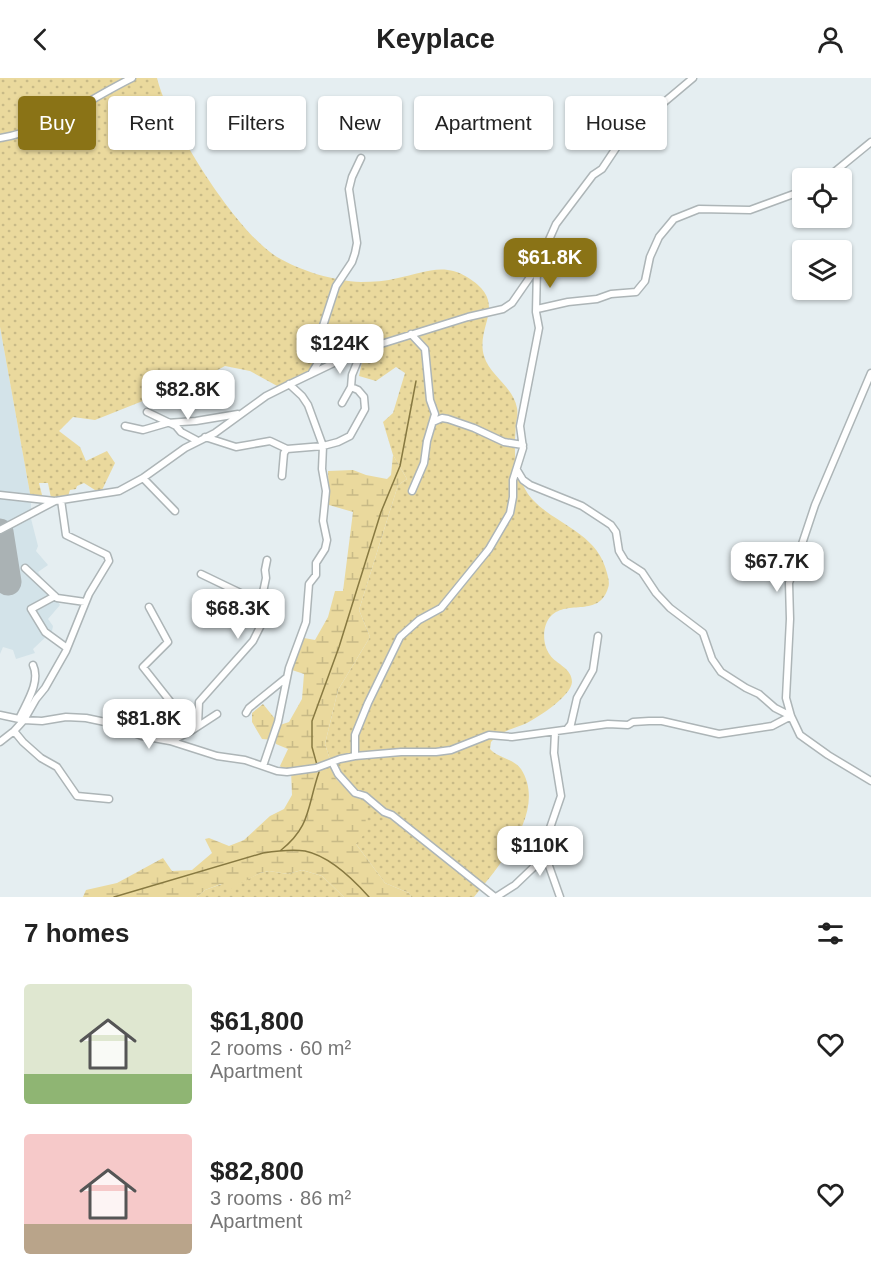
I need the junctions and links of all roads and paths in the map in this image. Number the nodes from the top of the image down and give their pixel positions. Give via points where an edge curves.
1 (132, 78) edge
2 (693, 78) edge
3 (0, 138) edge
4 (871, 142) edge
5 (360, 158) dead end
6 (839, 168) edge
7 (792, 195) edge
8 (537, 267) junction
9 (537, 309) junction
10 (411, 334) junction
11 (361, 353) junction
12 (871, 373) edge
13 (311, 374) junction
14 (289, 384) junction
15 (351, 387) junction
16 (342, 403) dead end
17 (147, 412) dead end
18 (242, 414) junction
19 (169, 423) junction
20 (432, 423) junction
21 (125, 426) dead end
22 (205, 437) junction
23 (196, 440) junction
24 (323, 446) junction
25 (523, 446) junction
26 (287, 449) junction
27 (517, 470) junction
28 (282, 476) dead end
29 (143, 478) junction
30 (412, 491) dead end
31 (0, 495) edge
32 (58, 500) junction
33 (175, 511) dead end
34 (0, 530) edge
35 (267, 560) dead end
36 (24, 568) dead end
37 (201, 574) dead end
38 (55, 596) junction
39 (262, 597) junction
40 (85, 602) junction
41 (149, 607) dead end
42 (598, 636) dead end
43 (67, 648) junction
44 (33, 665) dead end
45 (286, 677) junction
46 (246, 713) dead end
47 (217, 714) dead end
48 (0, 715) edge
49 (791, 716) junction
50 (22, 719) junction
51 (198, 725) junction
52 (567, 729) junction
53 (14, 731) junction
54 (191, 731) junction
55 (544, 732) junction
56 (555, 732) junction
57 (170, 741) junction
58 (0, 742) edge
59 (553, 745) junction
60 (355, 756) junction
61 (332, 762) junction
62 (263, 766) junction
63 (871, 781) edge
64 (109, 799) dead end
65 (543, 849) junction
66 (495, 897) edge
67 (560, 897) edge

1 - 3 street via 52,123
2 - 8 street via 624,136 556,224
4 - 6 street
5 - 13 street via 349,189 355,253 336,286 322,329 319,361
7 - 9 street via 750,210 699,209 686,213 674,219 661,234 650,257 645,281 636,292
8 - 9 street
8 - 10 street via 513,305
9 - 25 street via 539,328 520,426
10 - 11 street
10 - 20 street via 425,349 435,414
11 - 13 street
11 - 15 street
12 - 49 street via 815,505 789,583 786,698
13 - 14 street
14 - 18 street
14 - 24 street via 308,405
15 - 16 street
15 - 24 street via 364,398 363,416 350,436
17 - 19 street
18 - 19 street
18 - 22 street
19 - 21 street via 142,430
19 - 23 street
20 - 25 street via 448,419
20 - 30 street via 424,463
22 - 23 street
22 - 26 street via 236,447 270,441
23 - 29 street
24 - 26 street
24 - 45 street via 326,545 309,584 306,622
25 - 27 street
26 - 28 street
27 - 49 street via 530,486 582,506 611,525 625,561 642,572 670,608 703,633 721,672
27 - 60 street via 510,513 489,549 441,608 417,621 394,647 355,735
29 - 32 street via 119,491
29 - 33 street
31 - 32 street
32 - 34 street
32 - 40 street via 66,536 109,557
35 - 39 street
36 - 38 street
37 - 39 street via 253,599
38 - 40 street
38 - 43 street via 31,609 45,632
39 - 51 street via 261,625 253,641 199,702
40 - 43 street
41 - 54 street via 168,642 143,667 188,717
42 - 52 street via 593,670 577,698
43 - 50 street via 45,689
44 - 50 street via 35,683
45 - 46 street
45 - 62 street via 278,722
47 - 51 street
48 - 50 street
49 - 52 street via 771,726 720,734 662,722
49 - 63 street via 800,735
50 - 53 street
50 - 57 street via 86,718
51 - 54 street
52 - 56 street
53 - 58 street
53 - 64 street via 41,758 57,767 77,796
54 - 57 street
55 - 56 street
55 - 59 street
55 - 60 street via 512,737 489,735 436,753
56 - 59 street
57 - 62 street
59 - 65 street via 561,796
60 - 61 street
61 - 62 street via 319,768 283,772
61 - 66 street via 355,793 392,815
65 - 66 street via 534,868
65 - 67 street

